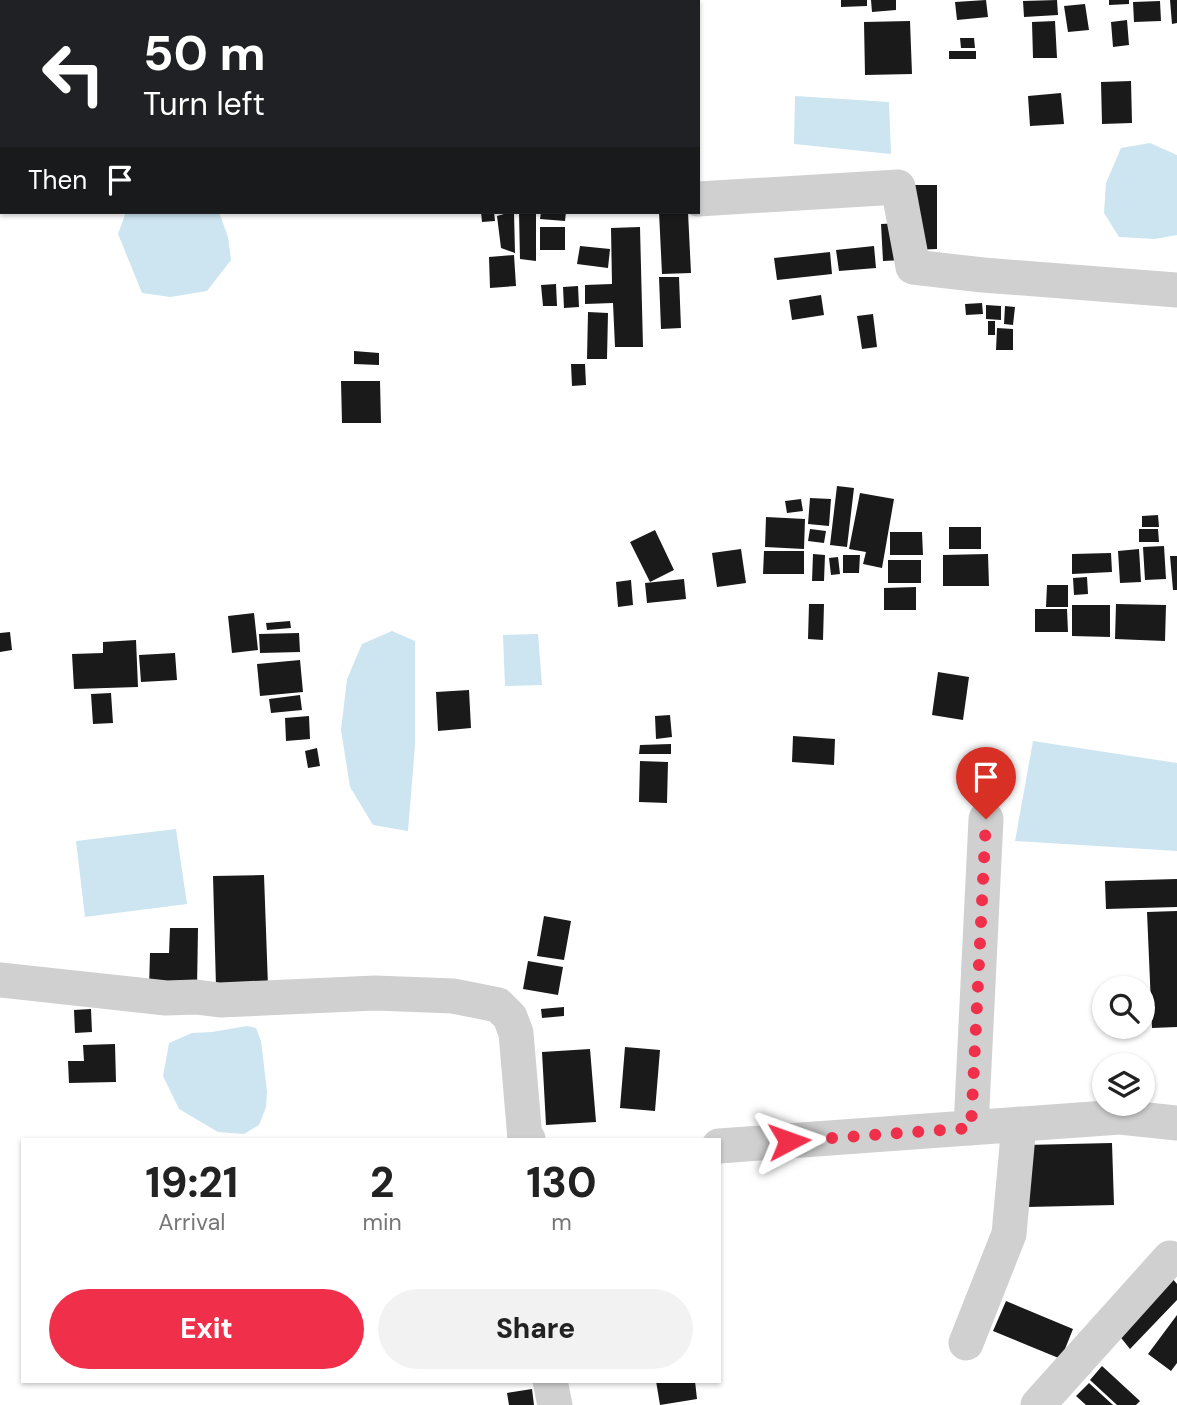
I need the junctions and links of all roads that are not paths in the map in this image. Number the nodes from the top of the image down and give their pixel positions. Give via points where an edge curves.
1 (700, 199) edge
2 (1177, 290) edge
3 (986, 819) dead end
4 (0, 980) edge
5 (1177, 1123) edge
6 (1019, 1124) junction
7 (971, 1128) junction
8 (526, 1138) edge
9 (721, 1146) edge
10 (1170, 1258) dead end
11 (967, 1343) dead end
12 (550, 1383) edge
13 (555, 1405) edge
14 (1038, 1405) edge

1 - 2 street via 898,187 913,267
3 - 7 street
4 - 8 street via 166,998 375,993 453,996 498,1005 516,1032
5 - 6 street via 1120,1117
6 - 7 street
6 - 11 street via 1009,1234
7 - 9 street
10 - 14 street
12 - 13 street

